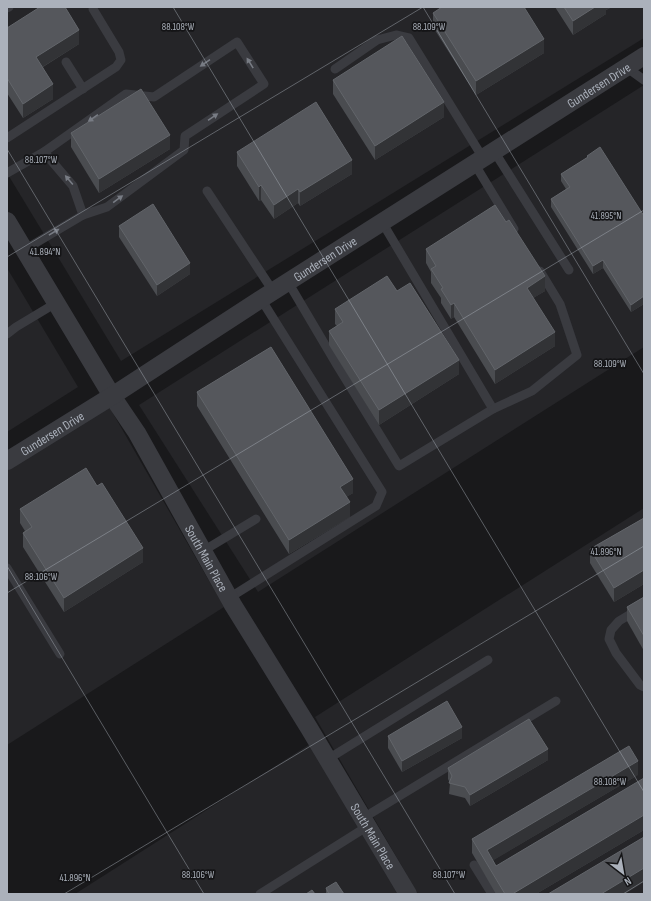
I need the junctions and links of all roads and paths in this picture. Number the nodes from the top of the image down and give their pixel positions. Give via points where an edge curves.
1 (93, 9) dead end
2 (644, 56) edge
3 (66, 62) dead end
4 (626, 67) junction
5 (335, 69) dead end
6 (644, 80) edge
7 (83, 89) junction
8 (7, 138) edge
9 (44, 152) junction
10 (484, 157) junction
11 (7, 173) edge
12 (207, 191) dead end
13 (83, 215) junction
14 (7, 221) edge
15 (382, 222) junction
16 (518, 236) edge
17 (24, 250) junction
18 (535, 263) edge
19 (569, 270) dead end
20 (274, 290) junction
21 (56, 303) junction
22 (7, 334) edge
23 (112, 396) junction
24 (493, 409) junction
25 (8, 457) edge
26 (256, 519) dead end
27 (203, 551) junction
28 (7, 568) edge
29 (229, 598) junction
30 (644, 606) edge
31 (60, 654) dead end
32 (488, 660) dead end
33 (644, 687) edge
34 (556, 701) dead end
35 (328, 759) junction
36 (365, 822) junction
37 (474, 865) dead end
38 (260, 894) edge
39 (408, 894) edge
40 (492, 894) edge

1 - 7 lane via 119,52 121,60 116,67
2 - 4 street, Gundersen Drive
3 - 7 lane
4 - 6 lane
4 - 10 street, Gundersen Drive
5 - 10 lane via 377,40 396,35 409,38
7 - 8 lane
9 - 11 lane
13 -> 9 lane via 73,186
13 -> 9 lane via 107,207 184,150 185,136 264,84 237,42 154,97 126,94
10 - 15 street, Gundersen Drive
10 - 16 lane
10 - 19 lane
12 - 20 lane
17 -> 13 lane
14 - 17 street, South Main Place
15 - 20 street, Gundersen Drive
15 - 24 lane
17 - 21 street, South Main Place
18 - 24 lane via 560,304 577,355 532,391
20 - 23 street, Gundersen Drive
20 - 24 lane via 337,365 399,466
20 - 29 lane via 382,492 376,506
21 - 22 lane
21 - 23 street, South Main Place
23 - 25 street, Gundersen Drive
23 - 27 street, South Main Place via 137,433
26 - 27 lane
27 - 29 street, South Main Place
28 - 31 lane
29 - 35 street, South Main Place
30 - 33 lane via 618,622 611,630 609,639 616,653
32 - 35 lane
34 - 36 lane
35 - 36 street, South Main Place
36 - 38 lane
36 - 39 street, South Main Place
37 - 40 lane

